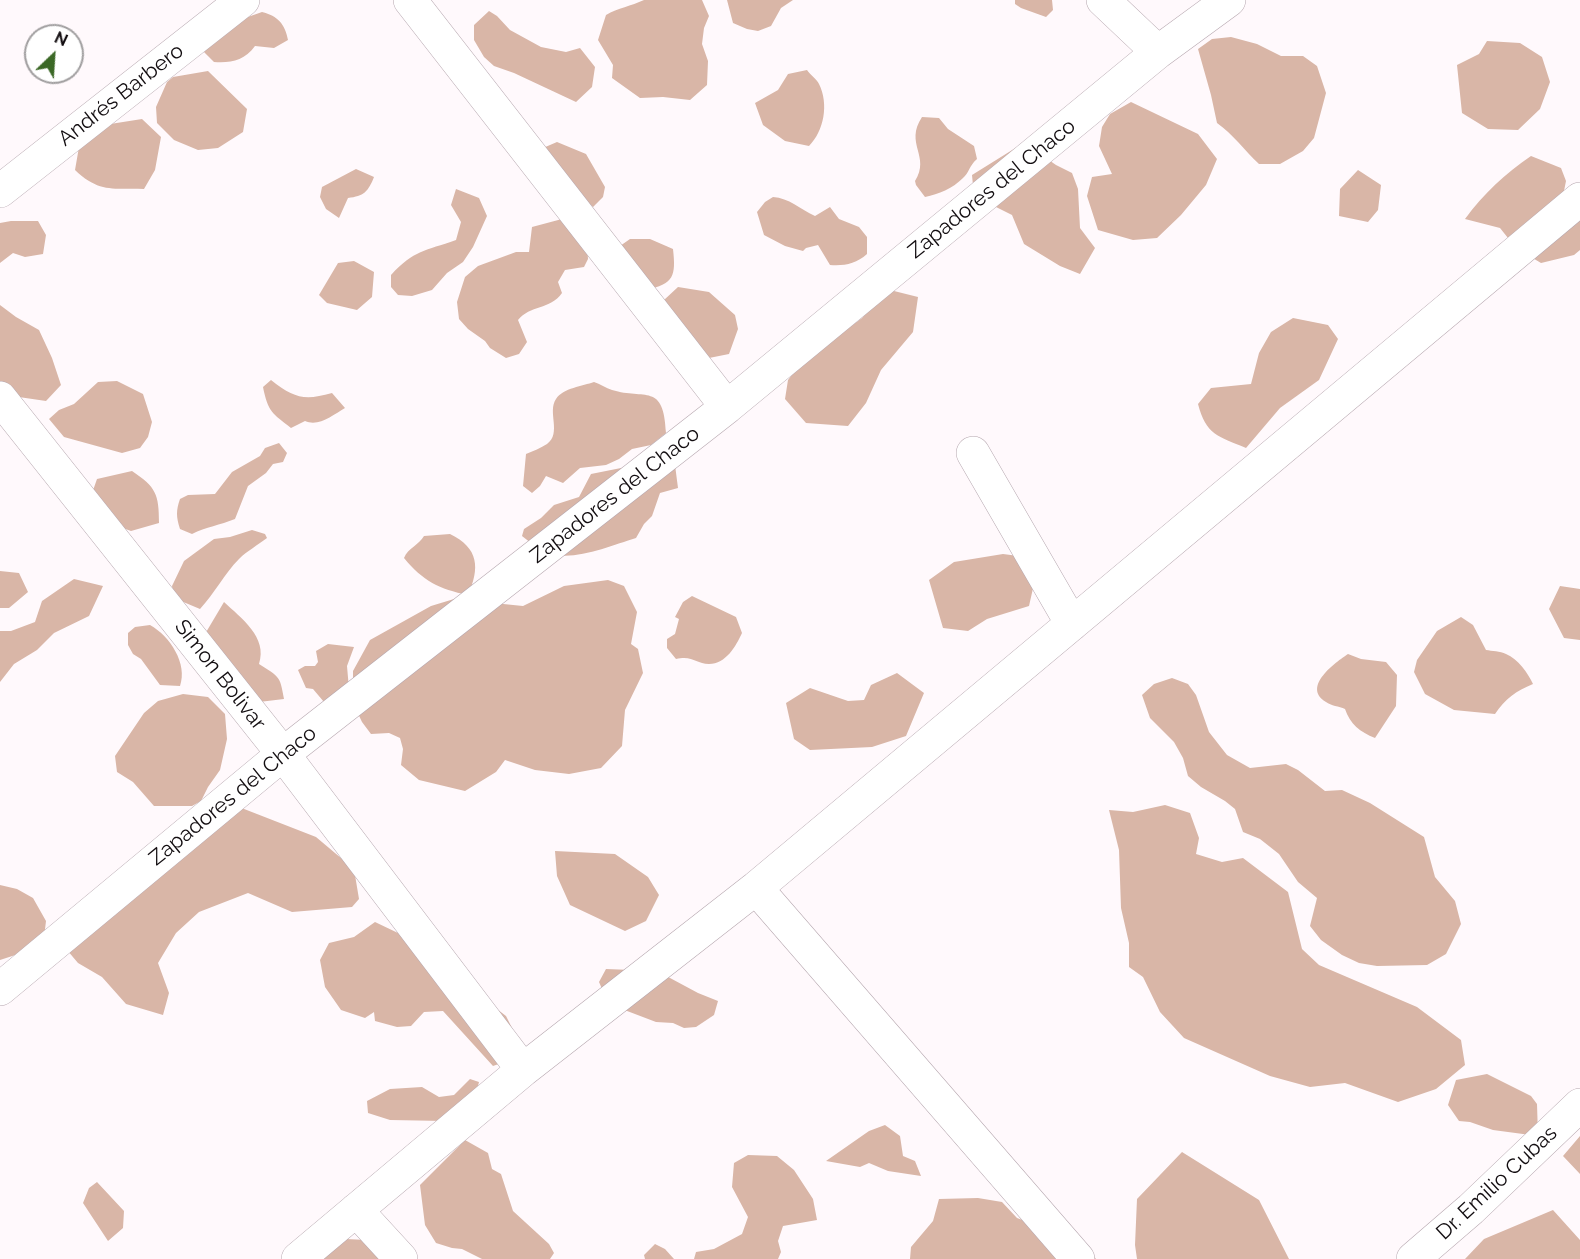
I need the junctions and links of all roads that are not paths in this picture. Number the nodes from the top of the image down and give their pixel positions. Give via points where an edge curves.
1 (243, 0) edge
2 (410, 0) edge
3 (1103, 0) edge
4 (1229, 0) edge
5 (1158, 52) junction
6 (0, 191) edge
7 (1580, 198) edge
8 (0, 398) edge
9 (727, 407) junction
10 (973, 453) dead end
11 (1072, 624) junction
12 (283, 754) junction
13 (756, 888) junction
14 (0, 988) edge
15 (523, 1070) junction
16 (1580, 1105) edge
17 (356, 1210) junction
18 (298, 1259) edge
19 (401, 1259) edge
20 (1078, 1259) edge
21 (1413, 1259) edge

1 - 6 street, Andrés Barbero
2 - 9 street
3 - 5 street
4 - 5 street, Zapadores del Chaco
5 - 9 street, Zapadores del Chaco
7 - 11 street
8 - 12 street, Simon Bolivar
9 - 12 street, Zapadores del Chaco
10 - 11 street
11 - 13 street
12 - 14 street, Zapadores del Chaco
12 - 15 street, Simon Bolivar
13 - 15 street
13 - 20 street
15 - 17 street
16 - 21 street, Dr. Emilio Cubas
17 - 18 street
17 - 19 street

